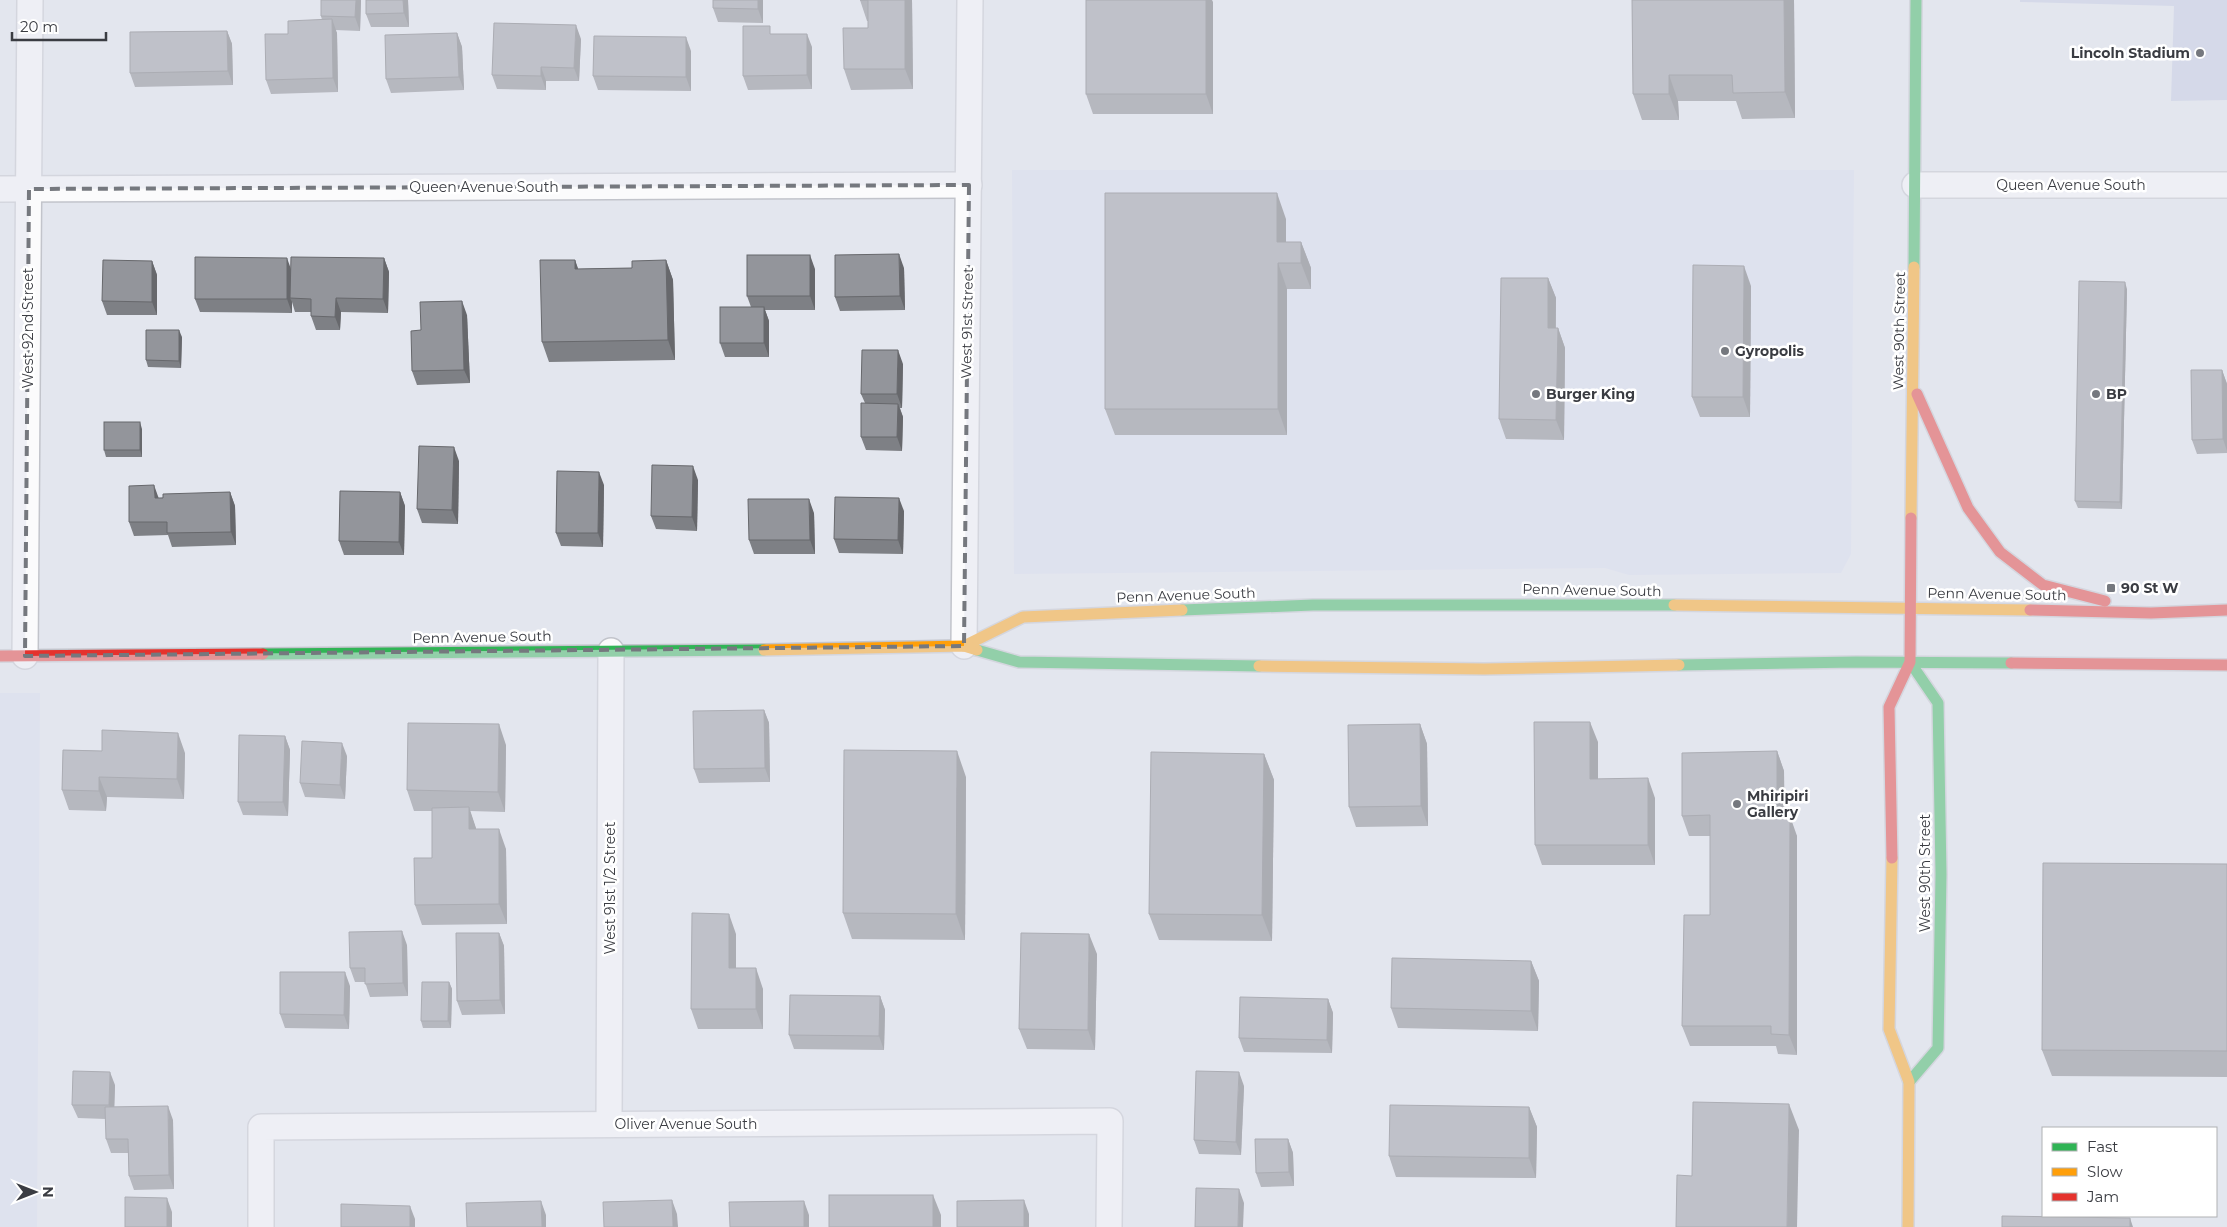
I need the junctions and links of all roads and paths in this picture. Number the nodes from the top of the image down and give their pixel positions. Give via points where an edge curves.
1 (30, 0) edge
2 (970, 0) edge
3 (1916, 0) edge
4 (969, 184) junction
5 (1916, 184) junction
6 (2227, 185) edge
7 (0, 189) edge
8 (29, 189) junction
9 (1913, 386) junction
10 (1910, 607) junction
11 (2227, 610) edge
12 (2151, 612) junction
13 (964, 646) junction
14 (611, 651) junction
15 (0, 656) edge
16 (25, 656) junction
17 (1910, 662) junction
18 (2227, 665) edge
19 (1909, 1082) junction
20 (609, 1124) junction
21 (261, 1227) edge
22 (1109, 1227) edge
23 (1908, 1227) edge

1 - 8 street, West 92nd Street
2 - 4 street, West 91st Street
3 - 5 main road, West 90th Street
4 - 8 street, Queen Avenue South
4 - 13 street, West 91st Street
5 - 6 street, Queen Avenue South
5 - 9 main road, West 90th Street
7 - 8 street, Queen Avenue South
8 - 16 street, West 92nd Street
9 - 10 main road, West 90th Street
9 - 12 main road via 1968,508 2000,552 2043,585
10 - 12 main road, Penn Avenue South
10 - 13 main road, Penn Avenue South via 1333,605 1022,617
10 - 17 main road, West 90th Street
11 - 12 main road, Penn Avenue South
13 - 14 main road, Penn Avenue South
13 - 17 main road, Penn Avenue South via 1019,662 1484,669
14 - 16 main road, Penn Avenue South
14 - 20 street, West 91st 1/2 Street
15 - 16 main road, Penn Avenue South
17 - 18 main road, Penn Avenue South
17 - 19 main road, West 90th Street via 1889,707 1892,874 1889,1029
17 - 19 main road, West 90th Street via 1938,703 1940,874 1938,1048
19 - 23 main road, West 90th Street
20 - 21 street, Oliver Avenue South via 261,1126
20 - 22 street, Oliver Avenue South via 1110,1121

